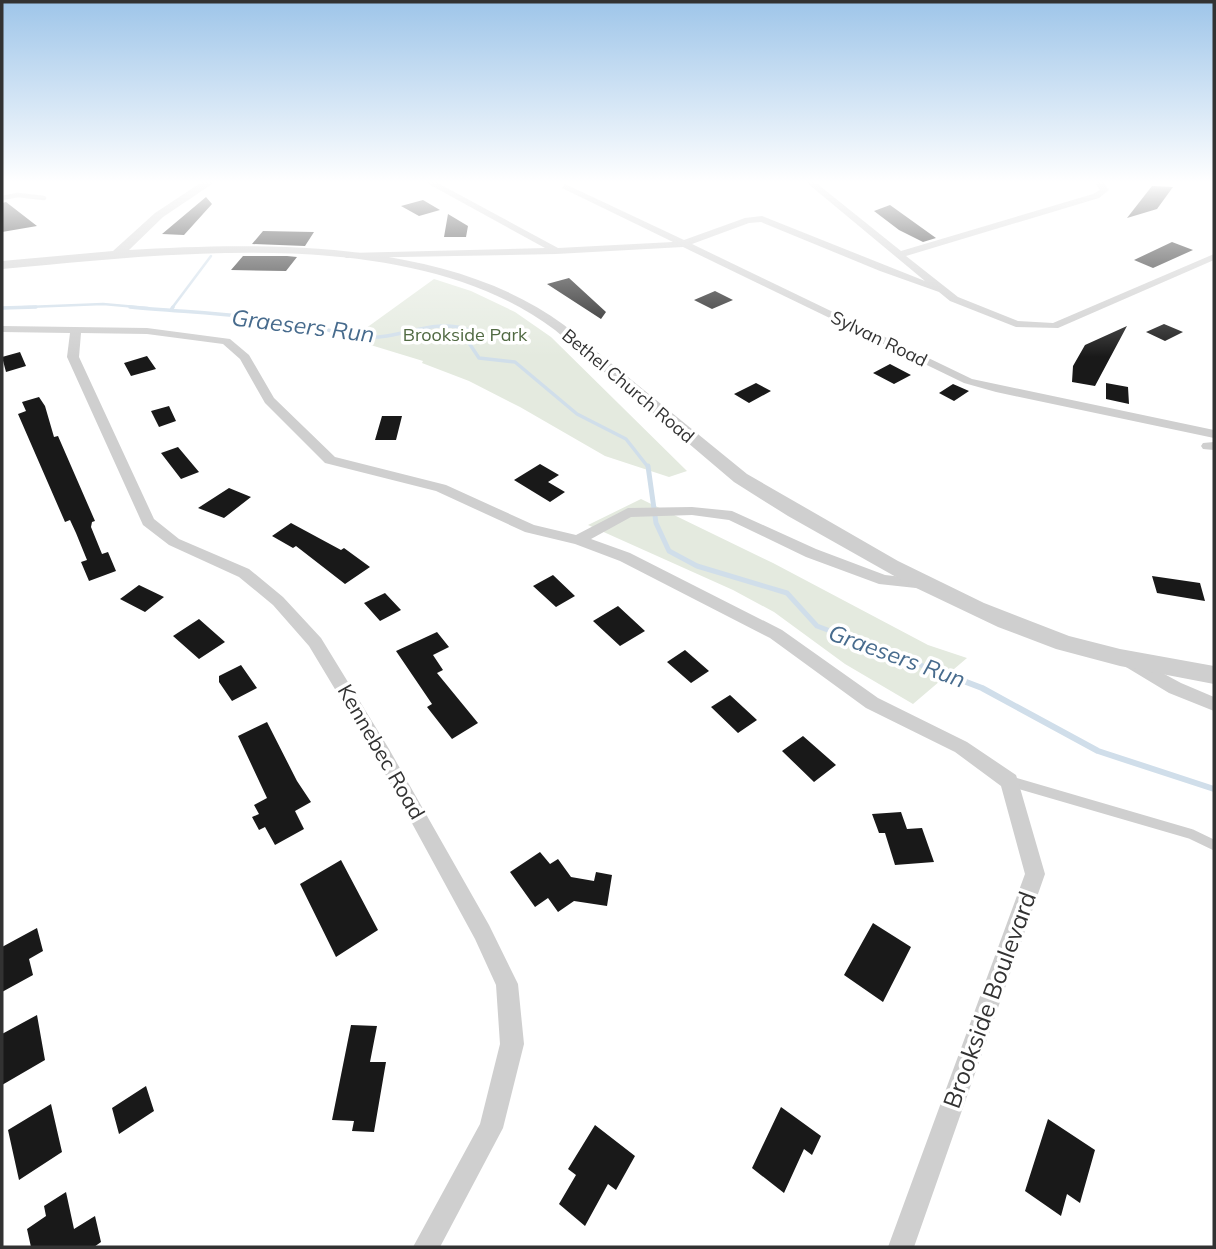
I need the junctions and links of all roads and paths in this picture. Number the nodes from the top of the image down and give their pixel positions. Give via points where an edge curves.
1 (132, 240) edge
2 (536, 240) edge
3 (675, 240) edge
4 (693, 240) edge
5 (814, 240) edge
6 (881, 240) edge
7 (958, 240) edge
8 (683, 244) junction
9 (556, 251) junction
10 (118, 253) junction
11 (349, 256) junction
12 (1214, 257) edge
13 (903, 258) junction
14 (2, 265) edge
15 (883, 269) junction
16 (940, 289) junction
17 (2, 329) edge
18 (76, 329) junction
19 (1214, 434) edge
20 (578, 540) junction
21 (925, 584) junction
22 (1124, 659) junction
23 (1214, 675) edge
24 (1214, 704) edge
25 (1009, 781) junction
26 (1214, 845) edge
27 (426, 1247) edge
28 (901, 1247) edge

1 - 10 street
2 - 9 street
3 - 8 street, Sylvan Road
4 - 8 street
5 - 15 street
6 - 13 street
7 - 13 street
8 - 9 street
8 - 19 street, Sylvan Road via 979,385
9 - 11 street
10 - 11 street, Bethel Church Road via 241,251
10 - 14 street, Bethel Church Road
11 - 21 street, Bethel Church Road via 445,275 526,304 568,333 733,472 786,507
12 - 16 street via 1054,326 1016,324 994,317
13 - 15 street
13 - 16 street
15 - 16 street
17 - 18 street
18 - 20 street via 147,331 226,341 245,357 269,400 330,460 441,488 530,529
18 - 27 street, Kennebec Road via 74,357 148,522 174,542 244,573 316,642 383,754 507,984 512,1044 491,1128
20 - 21 street via 628,513 692,511 732,516 884,580
20 - 25 street via 625,557 776,634 872,703 961,747
21 - 22 street, Bethel Church Road via 1000,619
22 - 23 street, Bethel Church Road
22 - 24 street
25 - 26 lane via 1191,834
25 - 28 street, Brookside Boulevard via 1035,874

